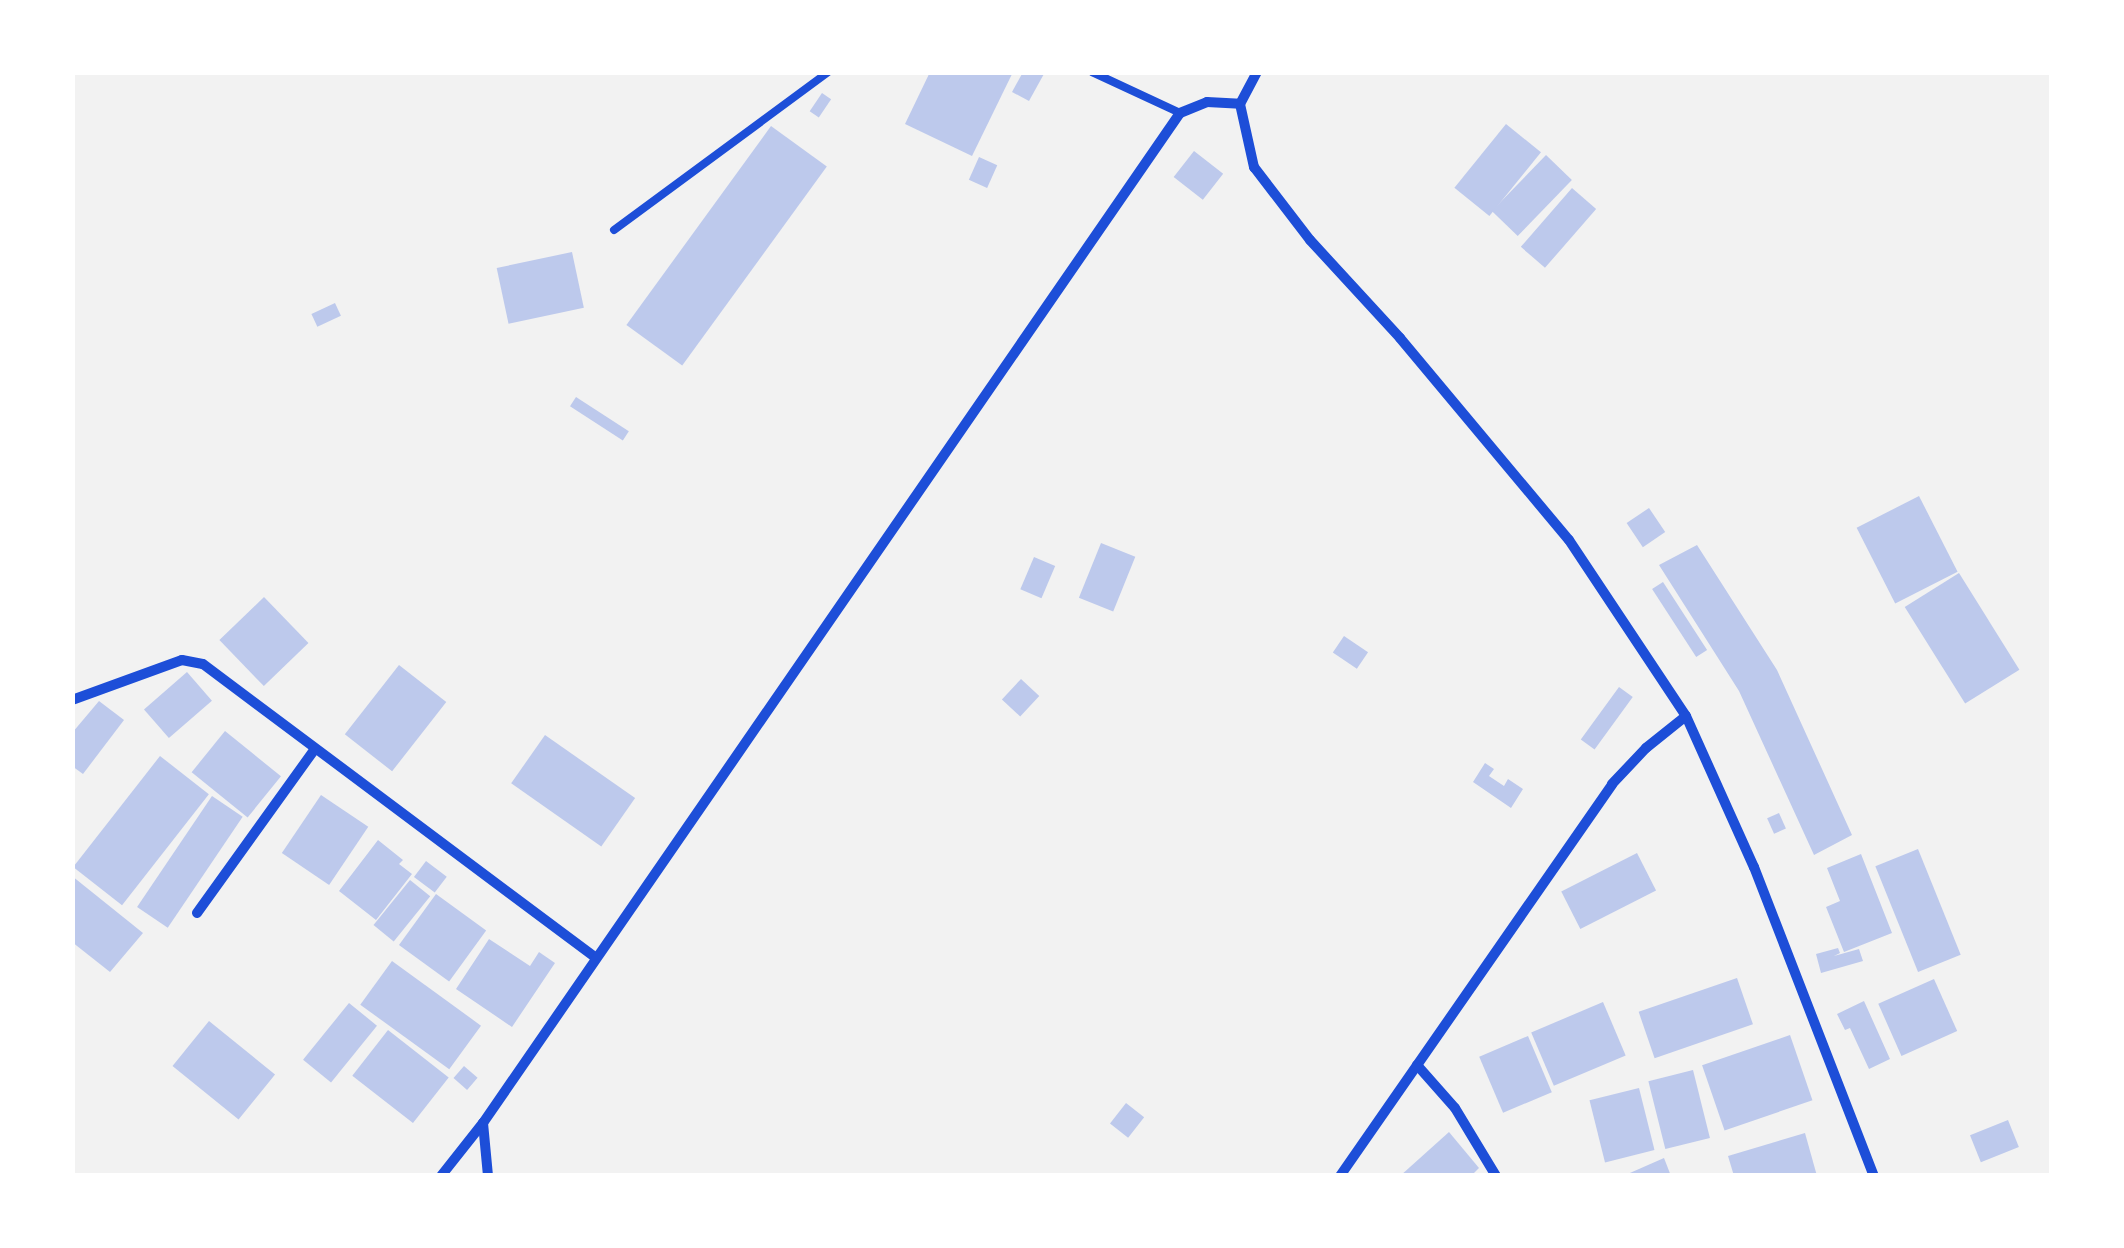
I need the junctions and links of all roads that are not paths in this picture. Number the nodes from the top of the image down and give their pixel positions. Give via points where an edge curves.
1 (828, 72) edge
2 (1092, 72) edge
3 (1257, 72) edge
4 (1240, 104) junction
5 (1180, 113) junction
6 (614, 230) dead end
7 (72, 700) edge
8 (1686, 716) junction
9 (315, 749) junction
10 (197, 914) dead end
11 (596, 958) junction
12 (1417, 1065) junction
13 (483, 1124) junction
14 (442, 1176) edge
15 (488, 1176) edge
16 (1340, 1176) edge
17 (1496, 1176) edge
18 (1874, 1176) edge

1 - 6 lane
2 - 5 lane
3 - 4 street
4 - 5 street via 1207,102
4 - 8 street via 1254,167 1569,540
5 - 11 street
7 - 9 street via 182,660 202,664
8 - 12 street via 1612,784
8 - 18 street via 1754,866
9 - 10 street
9 - 11 street
11 - 13 street
12 - 16 street
12 - 17 street via 1456,1108
13 - 14 street
13 - 15 street

